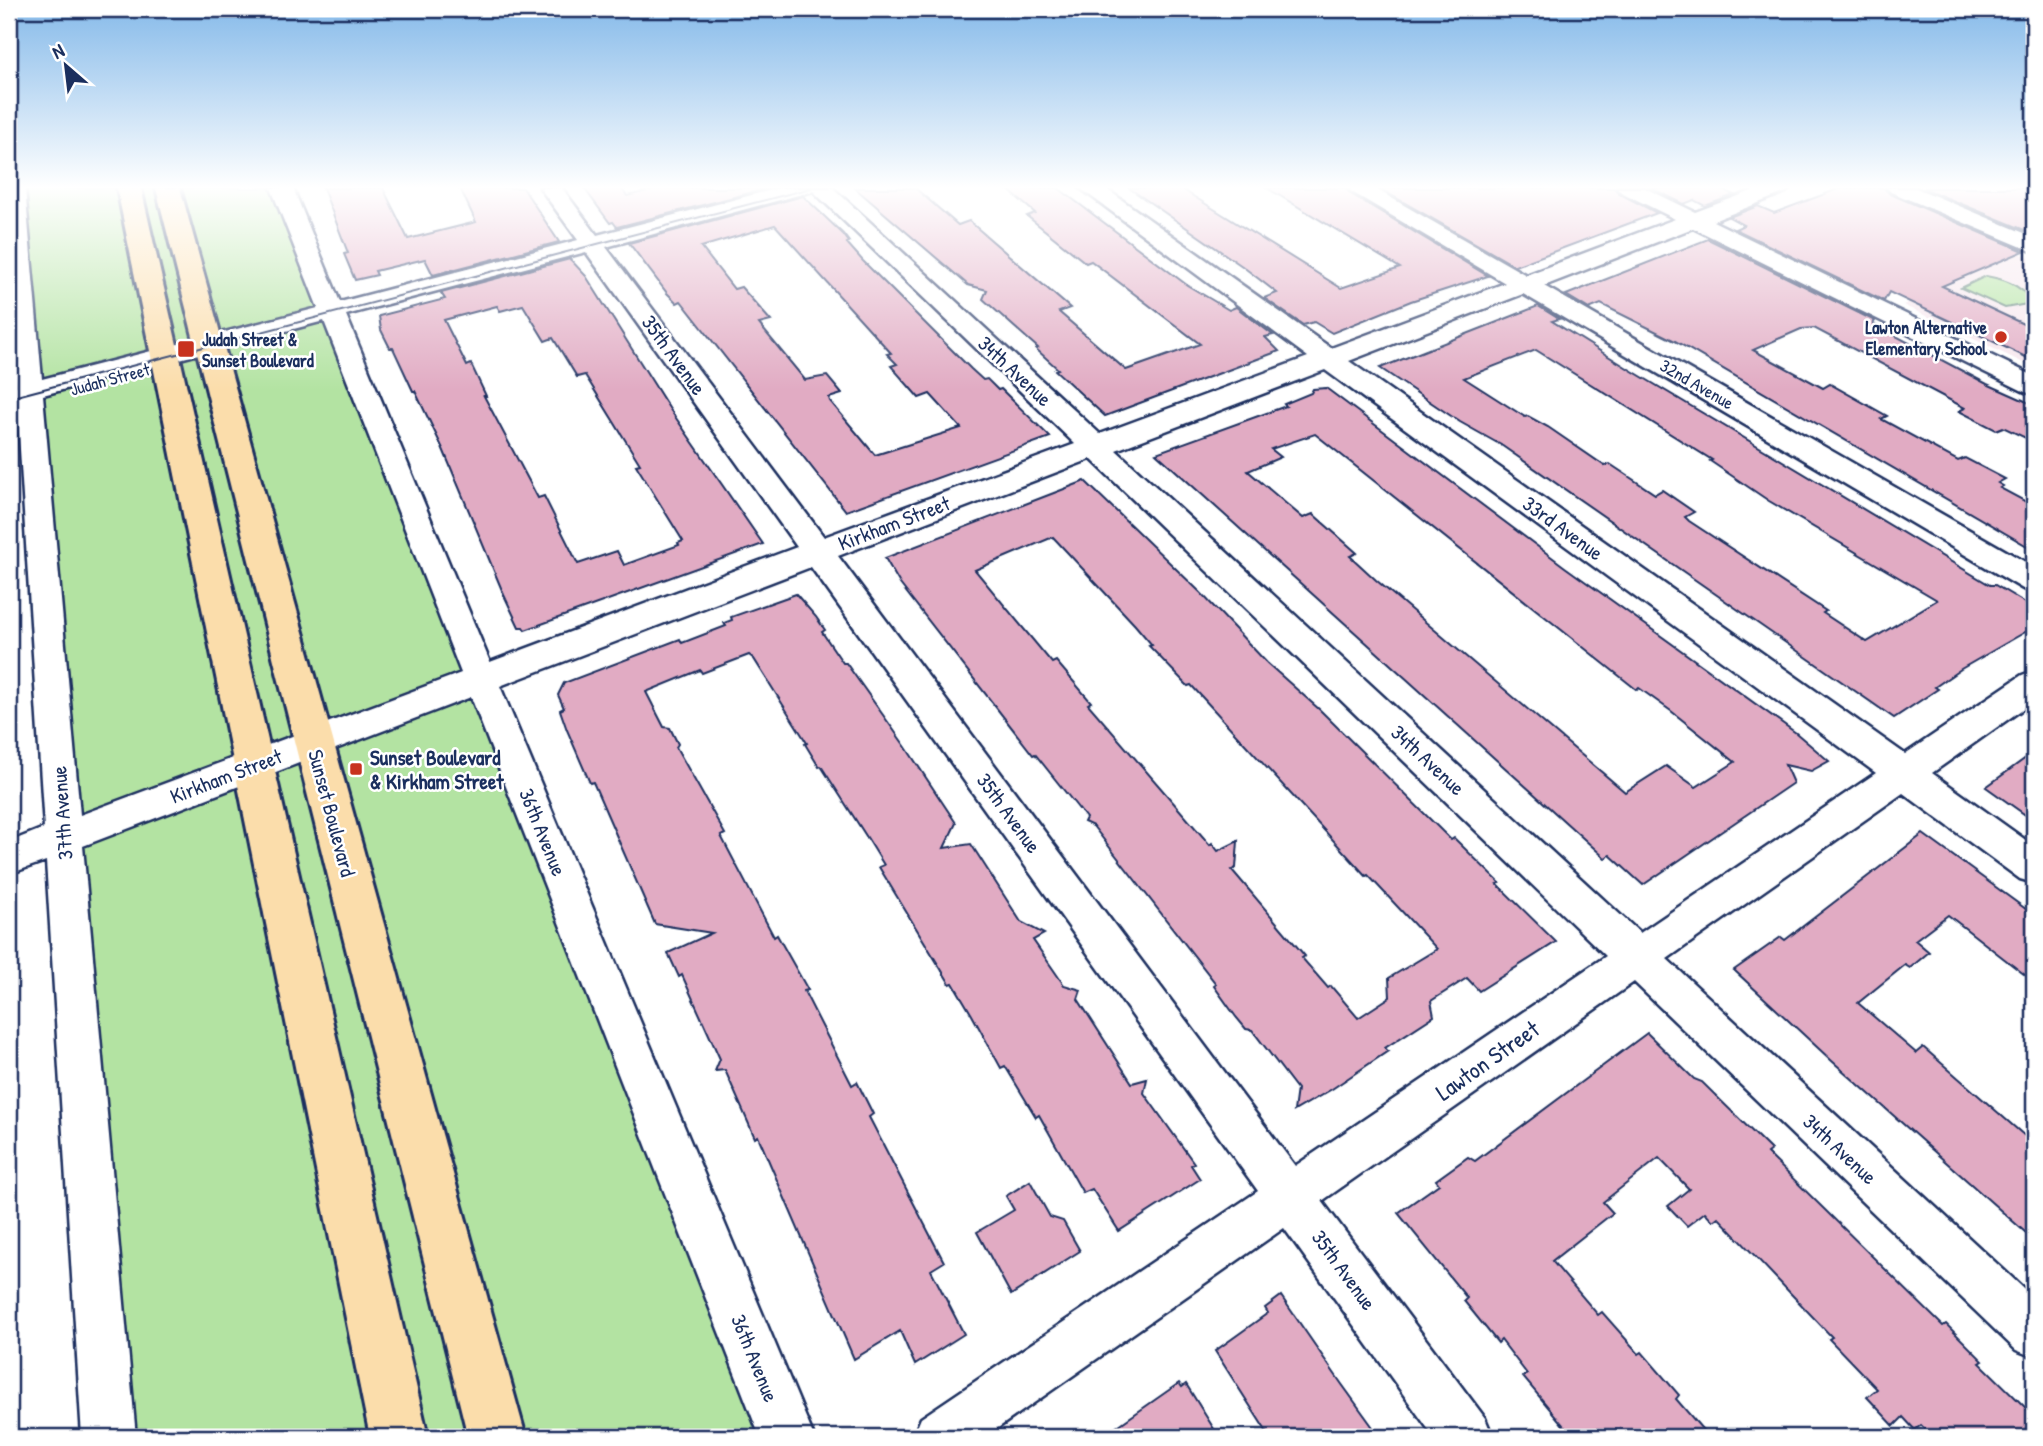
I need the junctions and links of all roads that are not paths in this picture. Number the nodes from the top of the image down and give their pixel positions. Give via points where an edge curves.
1 (16, 255) edge
2 (144, 255) edge
3 (185, 255) edge
4 (309, 255) edge
5 (545, 255) edge
6 (601, 255) edge
7 (893, 255) edge
8 (1185, 255) edge
9 (1475, 255) edge
10 (1600, 255) edge
11 (1767, 255) edge
12 (1524, 284) junction
13 (330, 307) junction
14 (207, 339) junction
15 (166, 359) junction
16 (1328, 359) junction
17 (2034, 386) edge
18 (19, 398) edge
19 (1096, 447) junction
20 (818, 552) junction
21 (2034, 581) edge
22 (481, 680) junction
23 (2034, 684) edge
24 (314, 743) junction
25 (254, 766) junction
26 (1904, 773) junction
27 (64, 838) junction
28 (9, 858) edge
29 (2034, 867) edge
30 (1637, 957) junction
31 (1290, 1196) junction
32 (2034, 1332) edge
33 (109, 1437) edge
34 (399, 1437) edge
35 (497, 1437) edge
36 (787, 1437) edge
37 (940, 1437) edge
38 (1466, 1437) edge

1 - 18 street, 37th Avenue
2 - 15 main road
3 - 14 main road, Sunset Boulevard
4 - 13 street, 36th Avenue
5 - 13 street, Judah Street via 460,278 433,277
6 - 20 street, 35th Avenue
7 - 19 street, 34th Avenue
8 - 16 street, 33rd Avenue
9 - 12 street, 32nd Avenue
10 - 12 street, Kirkham Street
11 - 17 street
12 - 16 street, Kirkham Street
12 - 21 street, 32nd Avenue
13 - 14 street, Judah Street
13 - 22 street, 36th Avenue
14 - 15 street, Judah Street
14 - 24 main road, Sunset Boulevard
15 - 18 street, Judah Street
15 - 25 main road
16 - 19 street, Kirkham Street
16 - 26 street, 33rd Avenue
18 - 27 street, 37th Avenue
19 - 20 street, Kirkham Street
19 - 30 street, 34th Avenue
20 - 22 street, Kirkham Street
20 - 31 street, 35th Avenue
22 - 24 street, Kirkham Street
22 - 36 street, 36th Avenue
23 - 26 street, Lawton Street
24 - 25 street, Kirkham Street
24 - 35 main road, Sunset Boulevard
25 - 27 street, Kirkham Street
25 - 34 main road
26 - 29 street, 33rd Avenue
26 - 30 street, Lawton Street
27 - 28 street, Kirkham Street
27 - 33 street, 37th Avenue
30 - 31 street, Lawton Street
30 - 32 street, 34th Avenue
31 - 37 street, Lawton Street
31 - 38 street, 35th Avenue

